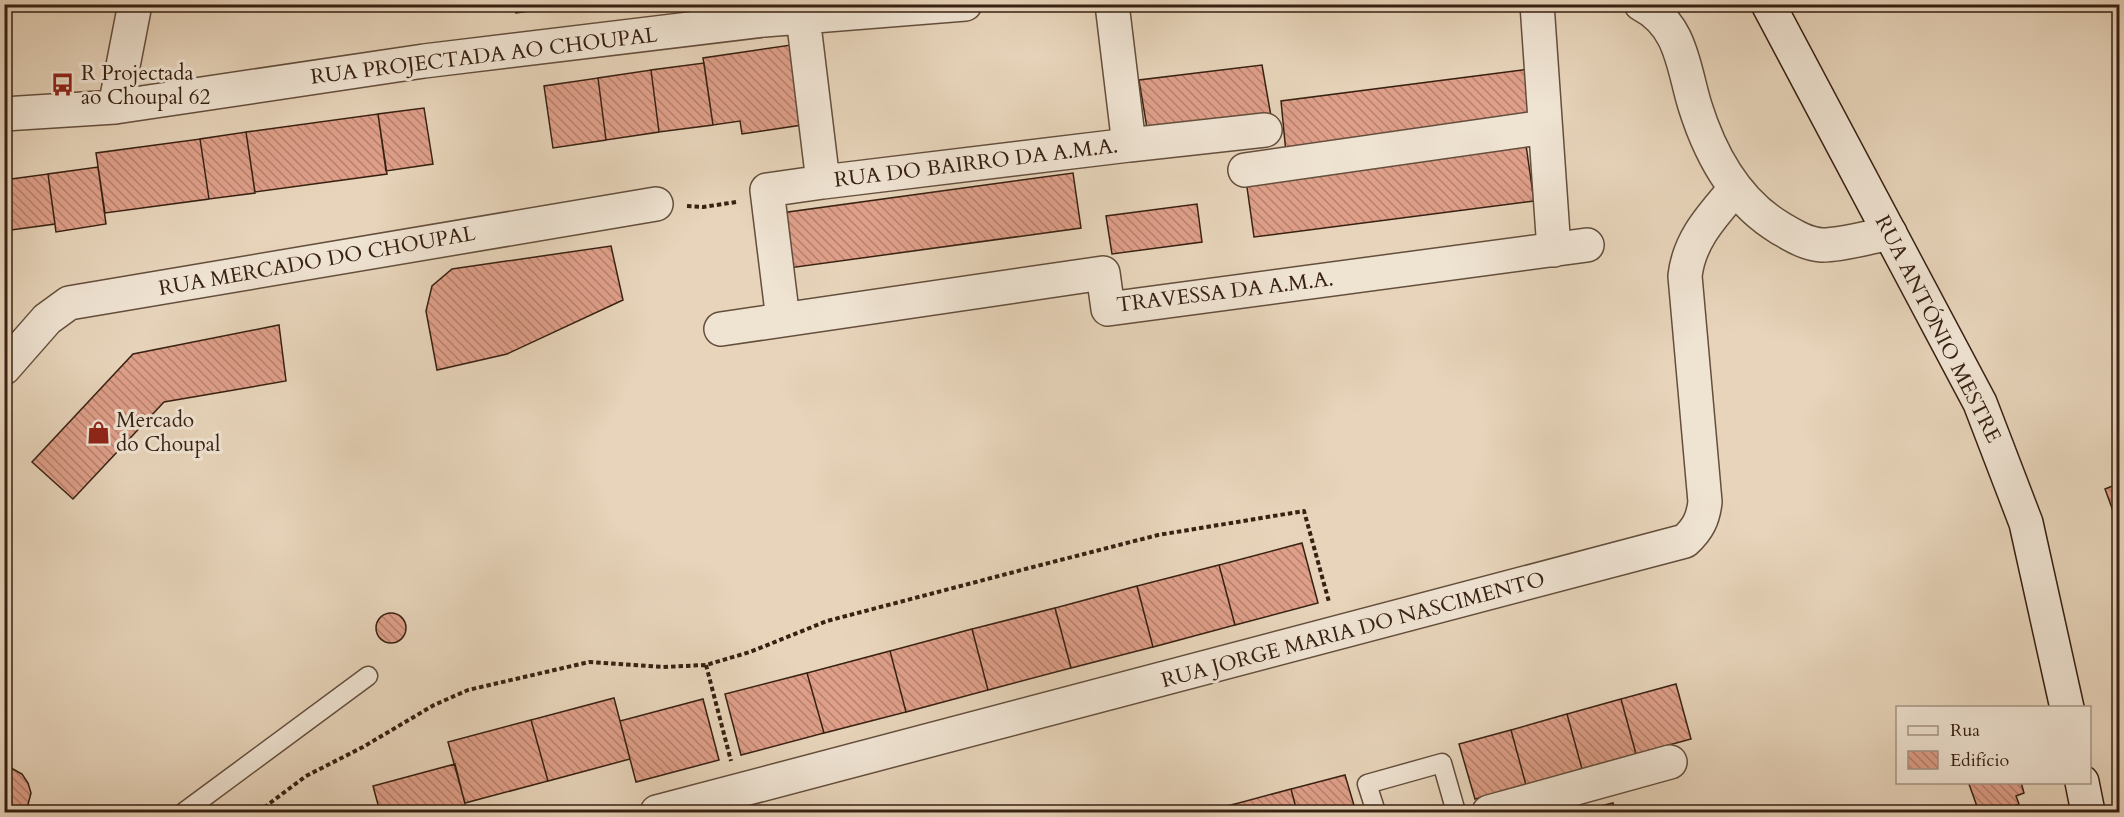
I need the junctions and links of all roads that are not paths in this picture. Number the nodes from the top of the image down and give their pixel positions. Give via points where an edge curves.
1 (135, 4) edge
2 (965, 4) edge
3 (1112, 4) edge
4 (1538, 4) edge
5 (1641, 4) edge
6 (1768, 4) edge
7 (803, 17) junction
8 (115, 107) junction
9 (4, 114) edge
10 (1545, 127) junction
11 (1265, 130) dead end
12 (1129, 145) junction
13 (1245, 170) dead end
14 (824, 182) junction
15 (1735, 189) junction
16 (656, 204) dead end
17 (1890, 233) junction
18 (1587, 245) dead end
19 (1554, 249) junction
20 (783, 320) junction
21 (722, 329) dead end
22 (4, 368) edge
23 (368, 676) dead end
24 (2067, 706) edge
25 (1670, 762) dead end
26 (2072, 784) edge
27 (2082, 784) edge
28 (183, 813) edge
29 (657, 813) edge
30 (1376, 813) edge
31 (1456, 813) edge
32 (1489, 813) edge
33 (2070, 813) edge
34 (2088, 813) edge

1 - 8 street
2 - 7 street, RUA PROJECTADA AO CHOUPAL
3 - 12 street, RUA DO BAIRRO DA A.M.A.
4 - 10 street
5 - 15 street via 1668,26 1678,42 1706,134
6 - 17 street, RUA ANTÓNIO MESTRE
7 - 8 street, RUA PROJECTADA AO CHOUPAL via 424,61
7 - 14 street, RUA DO BAIRRO DA A.M.A.
8 - 9 street, RUA PROJECTADA AO CHOUPAL
10 - 13 street
10 - 19 street
11 - 12 street, RUA DO BAIRRO DA A.M.A.
12 - 14 street, RUA DO BAIRRO DA A.M.A.
14 - 20 street, RUA DO BAIRRO DA A.M.A. via 767,190
15 - 17 street via 1768,221 1800,240 1822,245
15 - 29 street, RUA JORGE MARIA DO NASCIMENTO via 1707,221 1686,267 1705,502 1703,517 1685,541
16 - 22 street, RUA MERCADO DO CHOUPAL via 69,303 52,314
17 - 24 street, RUA ANTÓNIO MESTRE via 1980,403 2010,478 2038,572
18 - 19 street, TRAVESSA DA A.M.A.
19 - 20 street, TRAVESSA DA A.M.A. via 1108,309 1103,273
20 - 21 street, TRAVESSA DA A.M.A.
23 - 28 lane
25 - 32 street
26 - 33 street
27 - 34 street
30 - 31 lane via 1367,784 1442,763

